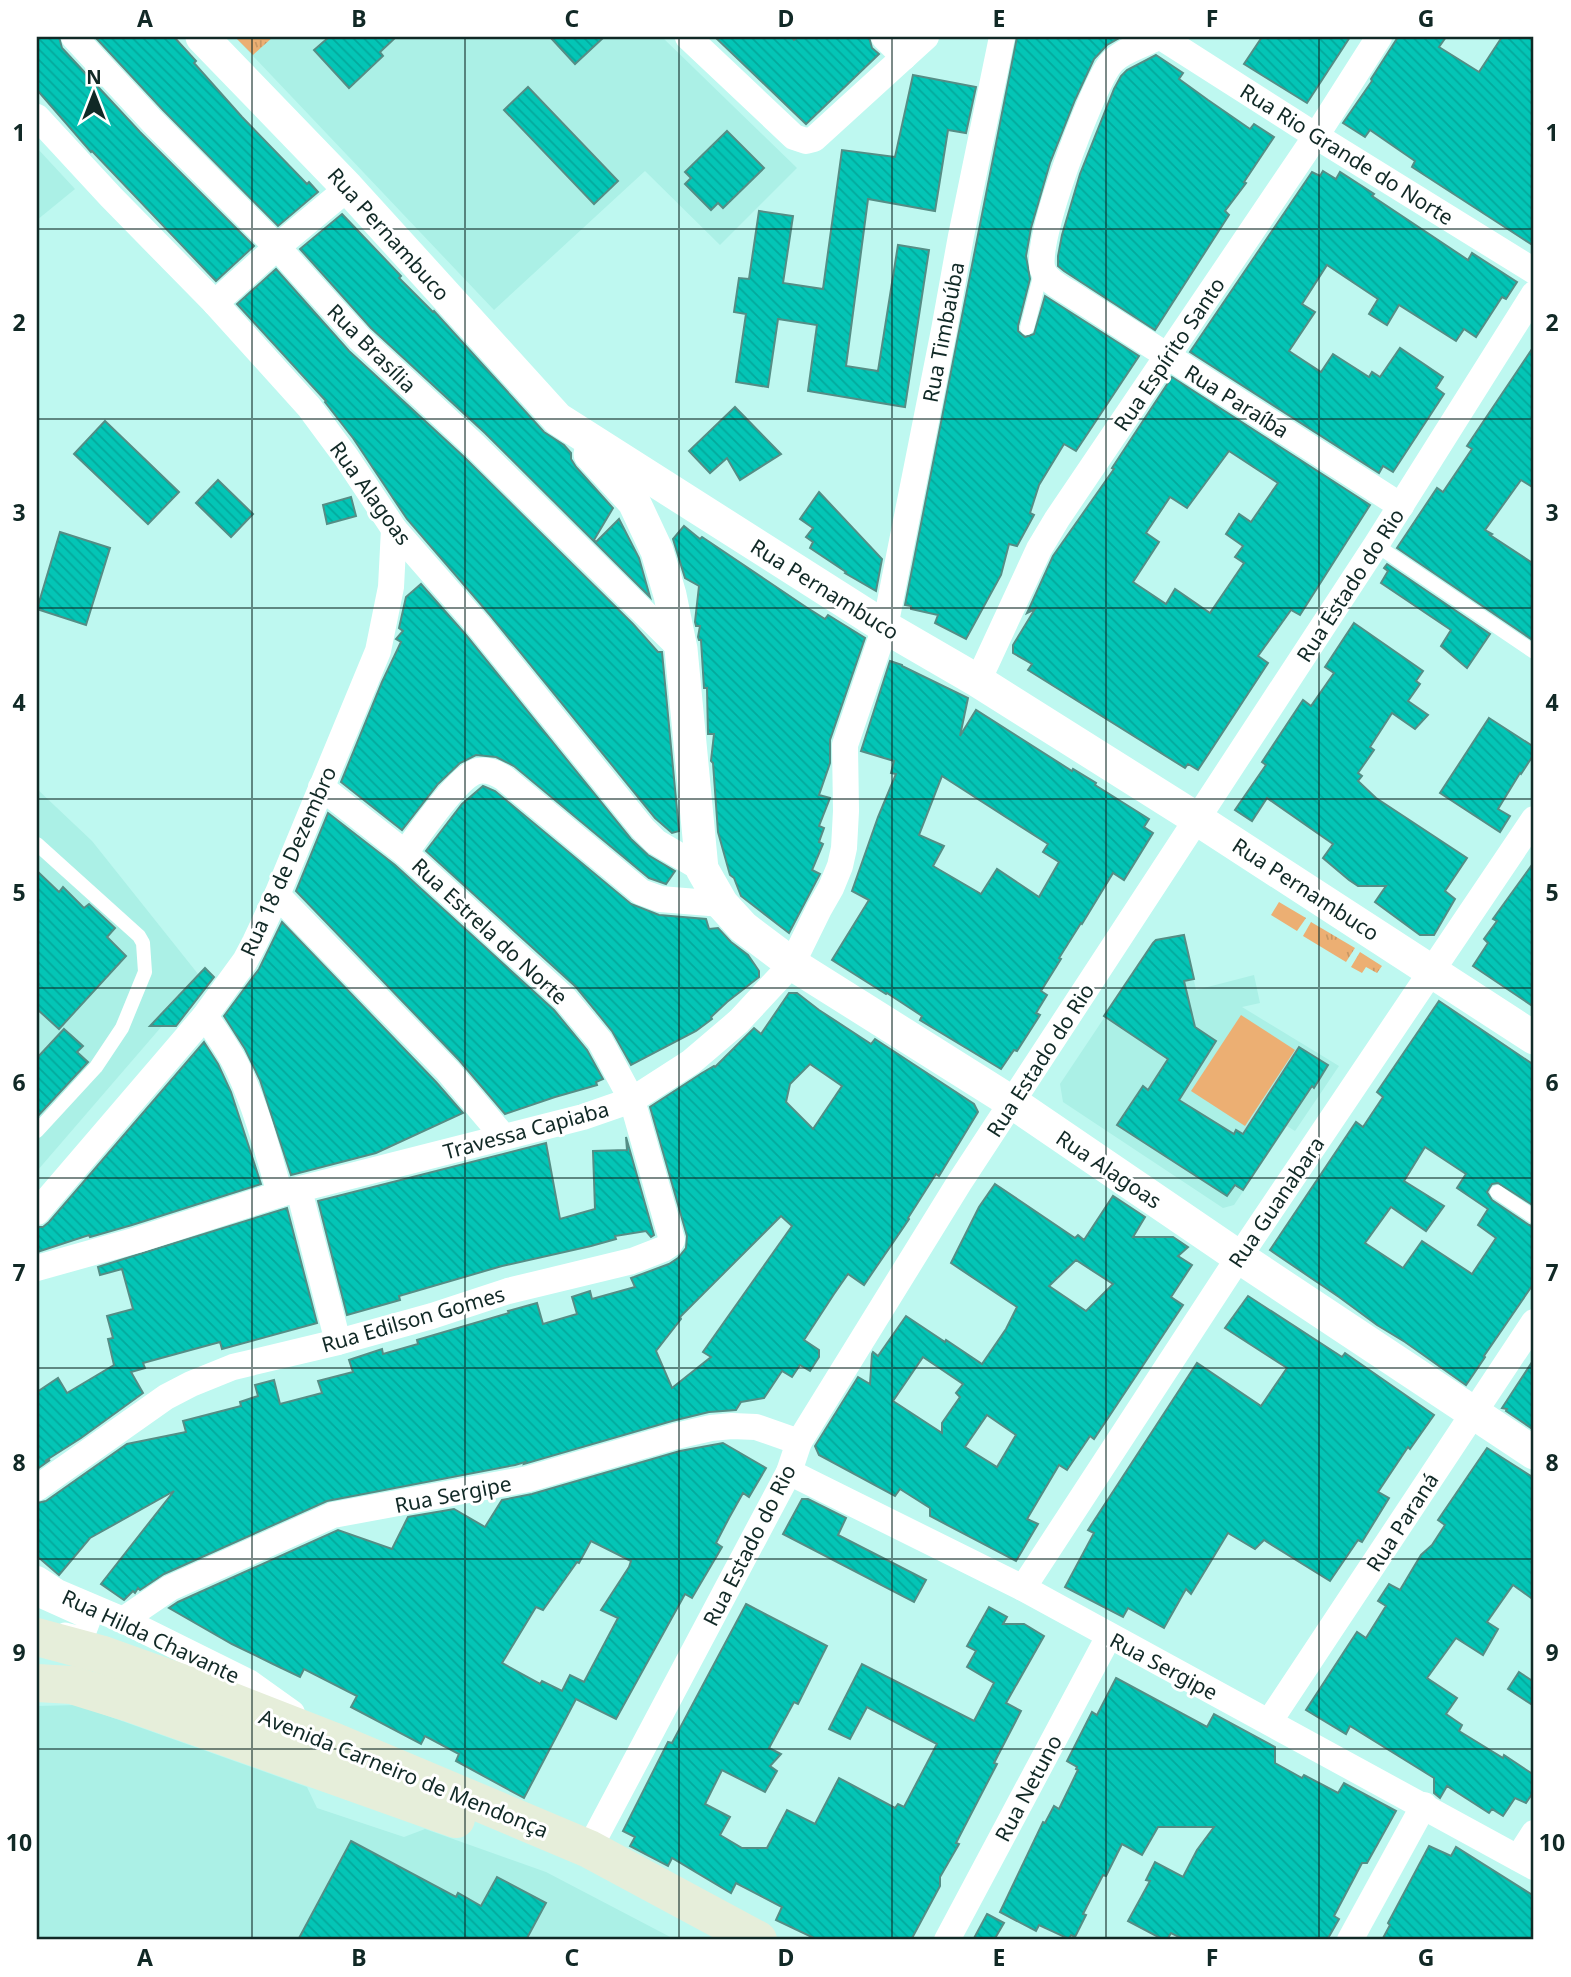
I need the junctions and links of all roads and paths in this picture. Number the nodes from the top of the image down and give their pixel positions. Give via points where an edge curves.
1 (74, 37) edge
2 (202, 37) edge
3 (688, 37) edge
4 (884, 37) edge
5 (926, 37) edge
6 (1002, 37) edge
7 (1159, 37) edge
8 (1379, 37) edge
9 (904, 57) junction
10 (37, 117) edge
11 (1316, 136) junction
12 (348, 188) junction
13 (276, 247) junction
14 (1042, 269) junction
15 (1534, 271) edge
16 (1534, 294) edge
17 (215, 303) junction
18 (1027, 328) dead end
19 (1167, 356) junction
20 (558, 419) junction
21 (1401, 506) junction
22 (702, 511) junction
23 (394, 529) junction
24 (1376, 545) junction
25 (657, 551) junction
26 (885, 627) junction
27 (681, 649) junction
28 (1534, 652) edge
29 (978, 681) junction
30 (321, 787) junction
31 (1197, 819) junction
32 (1534, 819) edge
33 (37, 844) edge
34 (405, 853) junction
35 (702, 869) junction
36 (276, 895) junction
37 (722, 904) junction
38 (792, 964) junction
39 (1432, 971) junction
40 (205, 1016) junction
41 (1534, 1038) edge
42 (632, 1100) junction
43 (1013, 1103) junction
44 (37, 1131) edge
45 (503, 1136) junction
46 (289, 1192) junction
47 (1497, 1192) dead end
48 (37, 1212) edge
49 (1534, 1217) edge
50 (1239, 1257) junction
51 (37, 1268) edge
52 (1534, 1322) edge
53 (338, 1342) junction
54 (1474, 1413) junction
55 (799, 1442) junction
56 (1534, 1453) edge
57 (789, 1472) junction
58 (37, 1489) edge
59 (37, 1579) edge
60 (1023, 1588) junction
61 (37, 1594) edge
62 (123, 1620) junction
63 (37, 1625) edge
64 (1109, 1636) junction
65 (37, 1637) edge
66 (37, 1684) edge
67 (1269, 1722) junction
68 (335, 1742) junction
69 (1424, 1805) junction
70 (1534, 1833) edge
71 (589, 1849) junction
72 (1526, 1862) edge
73 (717, 1940) edge
74 (758, 1940) edge
75 (947, 1940) edge
76 (1350, 1940) edge

1 - 13 street, Rua Brasília
2 - 12 street, Rua Pernambuco
3 - 9 street via 794,137 806,141 814,139
4 - 9 street
5 - 9 street
6 - 26 street, Rua Timbaúba
7 - 11 street, Rua Rio Grande do Norte
7 - 14 street via 1108,65 1063,169 1046,231
8 - 11 street, Rua Espírito Santo
10 - 17 street, Rua Alagoas
11 - 15 street, Rua Rio Grande do Norte
11 - 19 street, Rua Espírito Santo
12 - 13 street
12 - 20 street, Rua Pernambuco
13 - 17 street
13 - 27 street, Rua Brasília via 360,339
14 - 18 lane
14 - 19 street, Rua Paraíba via 1055,284
16 - 21 street, Rua Estado do Rio
17 - 23 street, Rua Alagoas via 309,407
19 - 21 street, Rua Paraíba
19 - 29 street, Rua Espírito Santo via 1039,549
20 - 22 street, Rua Pernambuco
20 - 25 street, Rua Alagoas via 634,502
21 - 24 street, Rua Estado do Rio
22 - 25 street via 670,526
22 - 26 street, Rua Pernambuco
23 - 30 street, Rua 18 de Dezembro via 391,587 378,651
23 - 35 street, Rua Alagoas via 643,829
24 - 28 lane
24 - 31 street, Rua Estado do Rio
25 - 27 street, Rua Alagoas
26 - 29 street, Rua Pernambuco
26 - 38 street, Travessa Capiaba via 845,745 844,848 828,895
27 - 35 street, Rua Alagoas
29 - 31 street, Rua Pernambuco
30 - 34 street, Rua Estrela do Norte
30 - 36 street, Rua 18 de Dezembro
31 - 39 street, Rua Pernambuco
31 - 43 street, Rua Estado do Rio
32 - 39 street, Rua Guanabara
33 - 44 lane via 139,936 145,972 122,1028 96,1067
34 - 37 street via 465,779 491,771 641,892 660,899
34 - 42 street, Rua Estrela do Norte via 565,999 600,1041
35 - 37 street, Rua Alagoas
36 - 40 street, Rua 18 de Dezembro via 245,961
36 - 45 street via 448,1071
37 - 38 street, Rua Alagoas via 743,927
38 - 42 street, Travessa Capiaba via 714,1043
38 - 43 street, Rua Alagoas
39 - 41 street, Rua Pernambuco
39 - 50 street, Rua Guanabara
40 - 46 street via 243,1080
40 - 48 street, Rua 18 de Dezembro
42 - 45 street, Travessa Capiaba
42 - 53 street, Rua Edilson Gomes via 672,1236 669,1245 643,1257
43 - 50 street, Rua Alagoas
43 - 55 street, Rua Estado do Rio
45 - 46 street, Travessa Capiaba
46 - 51 street, Travessa Capiaba
46 - 53 street
47 - 49 lane
50 - 54 street, Rua Alagoas
50 - 60 street, Rua Guanabara
52 - 54 street, Rua Paraná
53 - 58 street, Rua Edilson Gomes via 233,1367 191,1384
54 - 56 street, Rua Alagoas
54 - 67 street, Rua Paraná
55 - 57 street, Rua Estado do Rio
55 - 62 street, Rua Sergipe via 756,1427 711,1428 528,1479 333,1515 170,1588
57 - 60 street, Rua Sergipe
57 - 71 street, Rua Estado do Rio
59 - 62 street, Rua Hilda Chavante
60 - 64 street, Rua Sergipe
61 - 63 street via 91,1621 85,1637
62 - 68 street, Rua Hilda Chavante via 250,1683
64 - 67 street, Rua Sergipe
64 - 75 street, Rua Netuno
65 - 68 main road, Avenida Carneiro de Mendonça via 212,1694
66 - 73 main road, Avenida Carneiro de Mendonça via 72,1685 130,1703 526,1844
67 - 69 street, Rua Sergipe
68 - 71 main road, Avenida Carneiro de Mendonça
69 - 72 street, Rua Sergipe
69 - 76 street
70 - 72 street
71 - 74 main road, Avenida Carneiro de Mendonça

